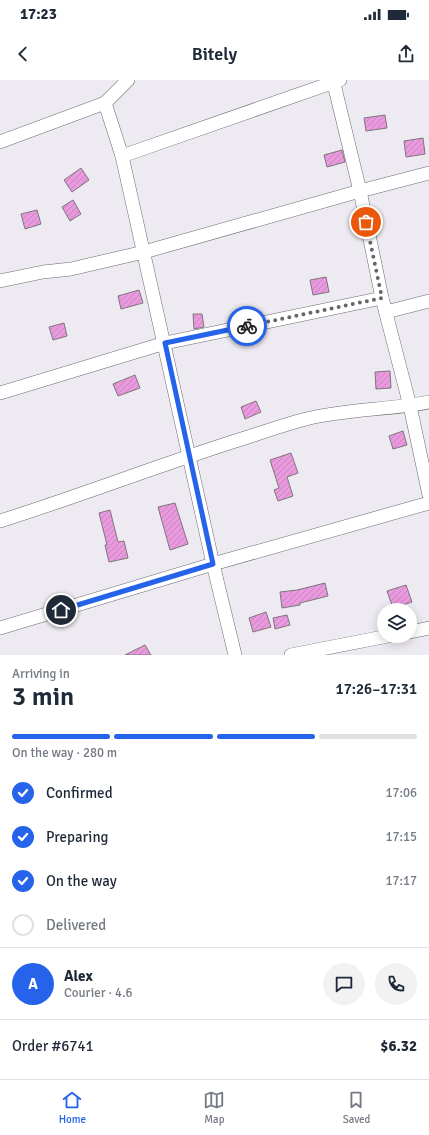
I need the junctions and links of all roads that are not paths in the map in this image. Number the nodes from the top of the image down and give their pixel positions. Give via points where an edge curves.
1 (128, 80) edge
2 (336, 81) edge
3 (105, 103) junction
4 (0, 142) edge
5 (122, 156) junction
6 (429, 173) edge
7 (360, 191) junction
8 (144, 252) junction
9 (0, 281) edge
10 (382, 298) junction
11 (429, 301) edge
12 (386, 312) junction
13 (165, 343) junction
14 (0, 393) edge
15 (429, 402) edge
16 (410, 406) junction
17 (190, 455) junction
18 (429, 496) edge
19 (429, 503) edge
20 (0, 521) edge
21 (213, 564) junction
22 (0, 628) edge
23 (429, 628) edge
24 (417, 631) edge
25 (377, 638) edge
26 (235, 655) edge
27 (291, 655) edge

1 - 3 street
2 - 5 street
2 - 7 street
3 - 4 street
3 - 5 street
5 - 8 street
6 - 7 street
7 - 8 street
7 - 10 street
8 - 9 street via 71,269
8 - 13 street
10 - 12 street
10 - 13 street
11 - 12 street
12 - 16 street
13 - 14 street
13 - 17 street
15 - 16 street
16 - 17 street via 360,410 306,419
16 - 18 street
17 - 20 street
17 - 21 street
19 - 21 street
21 - 22 street
21 - 26 street
23 - 24 street
25 - 27 street

